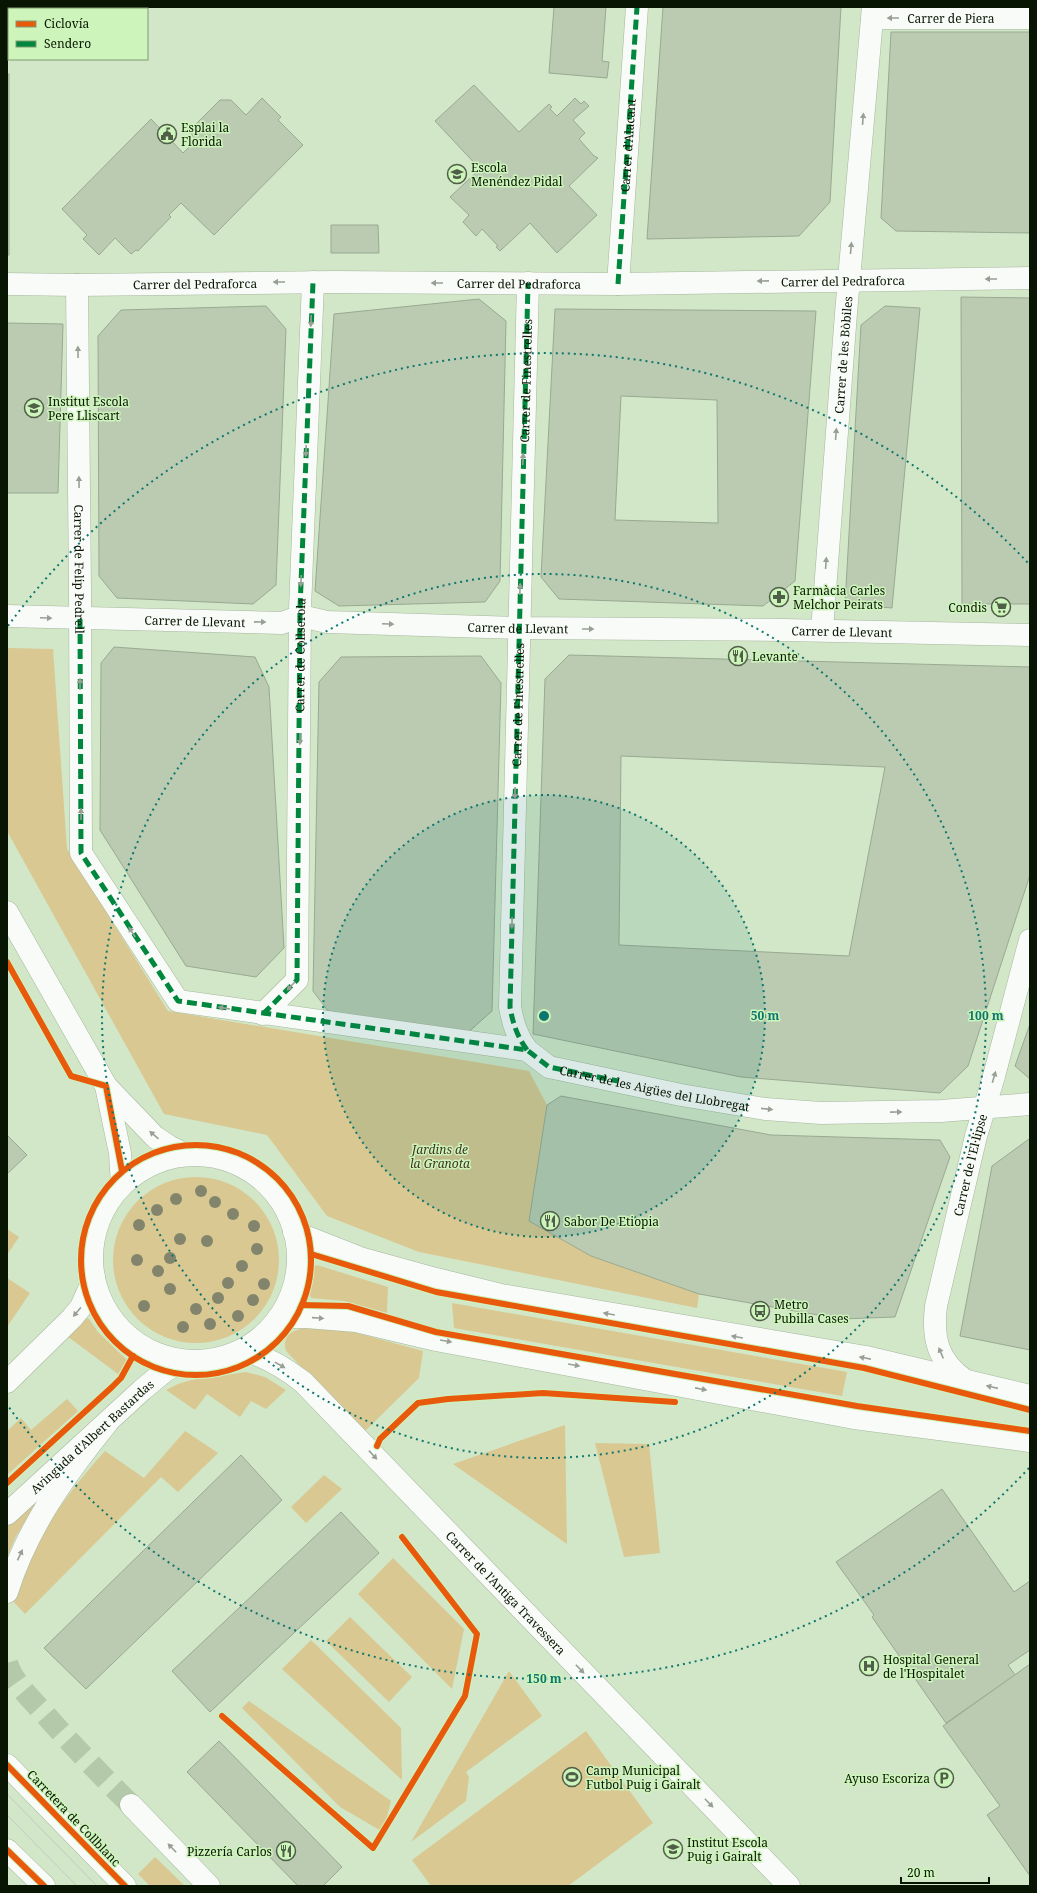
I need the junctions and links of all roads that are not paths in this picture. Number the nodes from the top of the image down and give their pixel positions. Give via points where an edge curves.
1 (637, 7) edge
2 (872, 14) edge
3 (1030, 18) edge
4 (1030, 278) edge
5 (849, 280) junction
6 (313, 282) junction
7 (528, 283) junction
8 (7, 284) edge
9 (618, 284) junction
10 (77, 285) junction
11 (7, 616) edge
12 (300, 616) junction
13 (80, 619) junction
14 (518, 628) junction
15 (822, 630) junction
16 (1030, 634) edge
17 (81, 853) joint
18 (7, 912) edge
19 (1030, 940) edge
20 (263, 1014) junction
21 (527, 1050) junction
22 (106, 1086) junction
23 (1030, 1104) edge
24 (985, 1108) junction
25 (187, 1156) junction
26 (122, 1185) junction
27 (294, 1232) junction
28 (94, 1278) junction
29 (279, 1317) junction
30 (244, 1350) junction
31 (180, 1362) junction
32 (966, 1381) junction
33 (7, 1382) edge
34 (1030, 1396) edge
35 (107, 1423) junction
36 (1030, 1441) edge
37 (7, 1514) edge
38 (7, 1592) edge
39 (7, 1765) edge
40 (131, 1805) tunnel mouth
41 (7, 1850) edge
42 (44, 1886) edge
43 (125, 1886) edge
44 (209, 1886) edge
45 (789, 1886) edge

1 - 9 street, Carrer d'Alacant
3 -> 2 street, Carrer de Piera via 884,18
5 -> 2 street, Carrer de les Bòbiles
4 -> 5 street, Carrer del Pedraforca
5 -> 9 street, Carrer del Pedraforca
15 -> 5 street, Carrer de les Bòbiles
7 -> 6 street, Carrer del Pedraforca
6 -> 10 street, Carrer del Pedraforca
6 -> 12 street, Carrer de Collserola
7 - 9 street, Carrer del Pedraforca
14 -> 7 street, Carrer de Finestrelles
8 - 10 street, Carrer del Pedraforca
13 -> 10 street, Carrer de Felip Pedrell
11 -> 13 street, Carrer de Llevant
13 -> 12 street, Carrer de Llevant via 282,623
12 -> 14 street, Carrer de Llevant via 327,622
12 -> 20 street, Carrer de Collserola via 297,980
17 -> 13 street, Carrer de Felip Pedrell
14 -> 15 street, Carrer de Llevant
14 -> 21 street, Carrer de Finestrelles via 510,1007 513,1025
15 - 16 street, Carrer de Llevant
20 -> 17 street, Carrer de les Aigües del Llobregat via 178,1001
18 - 22 street
24 -> 19 street, Carrer de l'El·lipse
20 - 21 street, Carrer de les Aigües del Llobregat
21 -> 24 street, Carrer de les Aigües del Llobregat via 549,1067 681,1095 765,1109 821,1113
25 -> 22 street via 155,1137
22 - 26 street via 120,1153
23 - 24 street, Carrer de les Aigües del Llobregat
32 -> 24 street, Carrer de l'El·lipse via 945,1362 939,1350 934,1322 974,1144
25 - 26 street via 169,1158 153,1164
25 - 27 street via 218,1156 246,1166 273,1191
26 - 28 street via 110,1199 100,1218 92,1255
27 - 29 street via 298,1268 292,1292
32 -> 27 street via 866,1358 501,1295 360,1258
28 - 31 street via 103,1306 122,1332 146,1351 160,1358
28 -> 33 street via 81,1307 72,1318
29 - 30 street
29 -> 36 street via 356,1321 436,1340 854,1418
30 - 31 street via 209,1360
30 -> 45 street, Carrer de l'Antiga Travessera via 267,1358 303,1382
31 - 35 street, Avinguda d'Albert Bastardas via 161,1374
34 -> 32 street
35 - 37 street, Avinguda d'Albert Bastardas
38 -> 35 street via 19,1557 47,1505 72,1466
39 - 43 street, Carretera de Collblanc
44 -> 40 street
41 - 42 street

